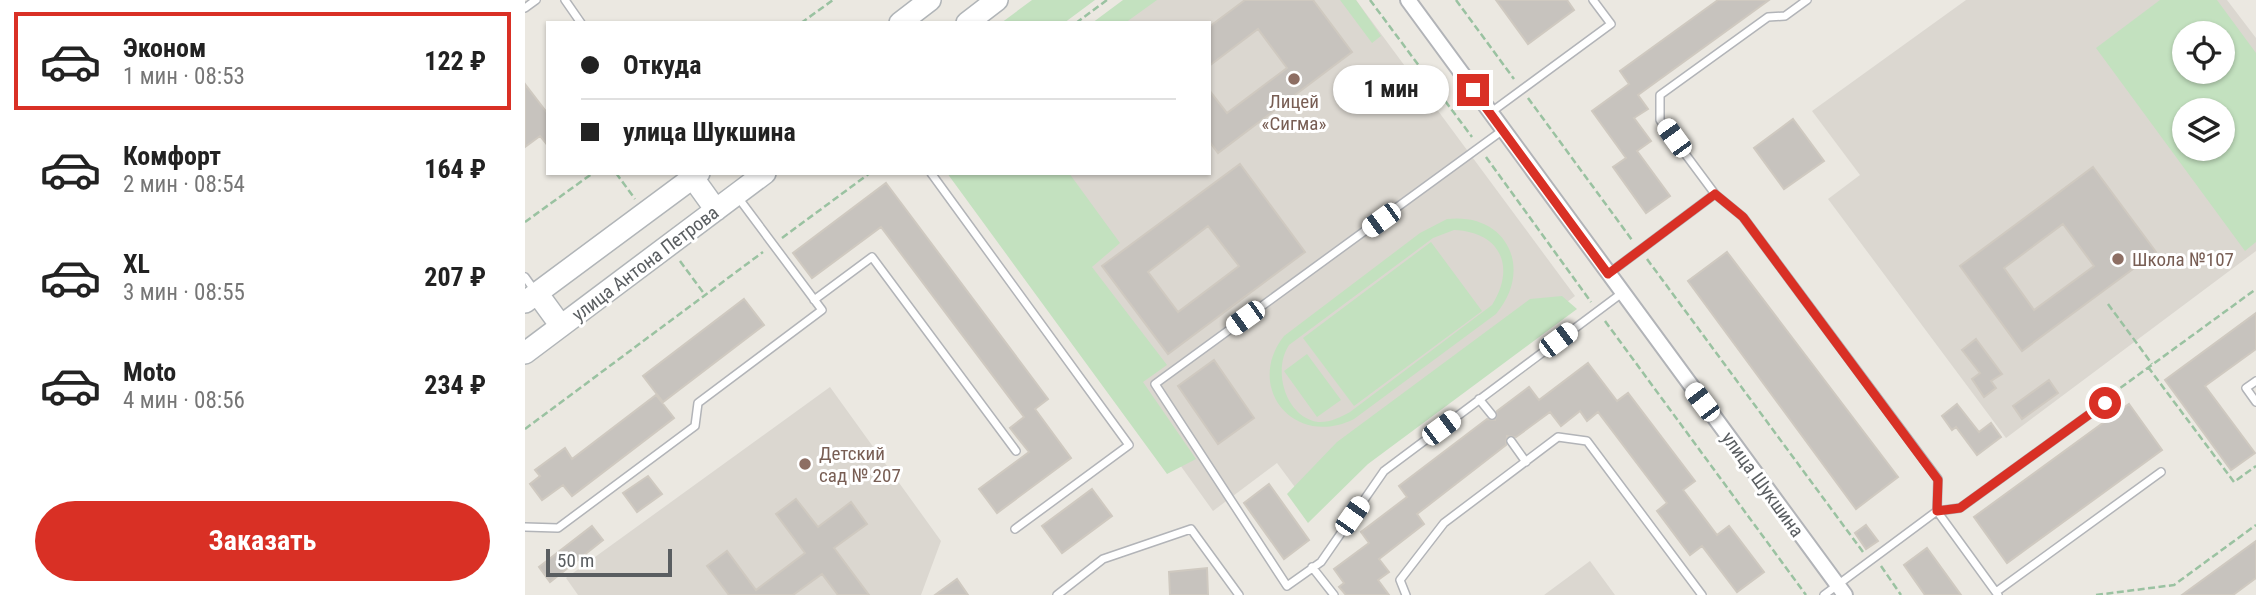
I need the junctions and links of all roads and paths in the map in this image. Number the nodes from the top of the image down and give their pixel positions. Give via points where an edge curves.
1 (536, 0) edge
2 (565, 0) edge
3 (833, 0) edge
4 (997, 0) edge
5 (1107, 0) edge
6 (1370, 0) edge
7 (1408, 0) edge
8 (1456, 0) edge
9 (1593, 0) edge
10 (1807, 0) edge
11 (525, 8) edge
12 (580, 21) edge
13 (804, 21) edge
14 (970, 21) edge
15 (1079, 21) edge
16 (1522, 89) junction
17 (1490, 113) junction
18 (1503, 130) junction
19 (1479, 148) junction
20 (590, 175) edge
21 (694, 175) edge
22 (762, 175) edge
23 (867, 175) edge
24 (932, 175) edge
25 (1715, 194) junction
26 (736, 195) junction
27 (716, 210) junction
28 (525, 222) edge
29 (773, 245) junction
30 (1640, 250) junction
31 (1608, 274) junction
32 (2256, 289) edge
33 (529, 291) edge
34 (1622, 293) junction
35 (814, 300) junction
36 (2108, 304) dead end
37 (1597, 311) junction
38 (561, 326) junction
39 (525, 353) edge
40 (2150, 366) junction
41 (2256, 381) edge
42 (1479, 399) junction
43 (2107, 400) joint
44 (2256, 402) edge
45 (1492, 415) dead end
46 (525, 429) edge
47 (1511, 441) dead end
48 (1016, 451) dead end
49 (1526, 462) junction
50 (2256, 466) edge
51 (2161, 472) dead end
52 (1937, 511) junction
53 (2256, 525) edge
54 (525, 527) edge
55 (1015, 529) dead end
56 (1872, 560) junction
57 (1313, 568) junction
58 (1841, 590) edge
59 (1997, 594) edge
60 (1057, 595) edge
61 (1240, 595) edge
62 (1334, 595) edge
63 (1406, 595) edge
64 (1702, 595) edge
65 (1806, 595) edge
66 (1824, 595) edge
67 (1901, 595) edge
68 (2096, 595) edge

1 - 11 lane
2 - 12 lane
3 - 13 path
4 - 14 street
5 - 15 path
6 - 19 path
7 - 17 street, улица Шукшина
8 - 16 path
9 - 16 lane via 1611,24
10 - 25 lane via 1786,16 1768,17 1660,95 1660,120
16 - 17 lane
16 - 30 path
17 - 18 street, улица Шукшина
18 - 19 lane
18 - 31 street, улица Шукшина
19 - 37 path
19 - 57 lane via 1155,384 1287,586
20 - 28 path
21 - 27 street
21 - 33 street, улица Антона Петрова
22 - 26 street, улица Антона Петрова
23 - 29 path
24 - 55 lane via 1129,445
25 - 30 lane
25 - 52 lane via 1743,217 1938,480
26 - 27 street, улица Антона Петрова
26 - 29 lane
27 - 38 street, улица Антона Петрова
29 - 35 lane
29 - 46 path
30 - 31 lane
30 - 56 path
31 - 34 street, улица Шукшина
32 - 40 path
33 - 38 street
34 - 37 lane
34 - 58 street, улица Шукшина
35 - 48 lane via 872,257
35 - 54 lane via 822,310 698,403 695,426 558,528
36 - 40 path
37 - 42 lane
37 - 65 path
38 - 39 street, улица Антона Петрова
40 - 43 path
40 - 50 path via 2234,482
41 - 44 lane via 2246,388
42 - 45 lane
42 - 57 lane via 1384,471
43 - 52 lane via 1960,508
47 - 49 lane
49 - 63 lane via 1444,523 1400,580
49 - 64 lane via 1558,438 1587,441
51 - 59 lane
52 - 56 lane
52 - 59 lane
53 - 68 path via 2174,585
56 - 58 lane
56 - 67 path
57 - 62 lane
58 - 66 lane
60 - 61 lane via 1103,559 1191,529

